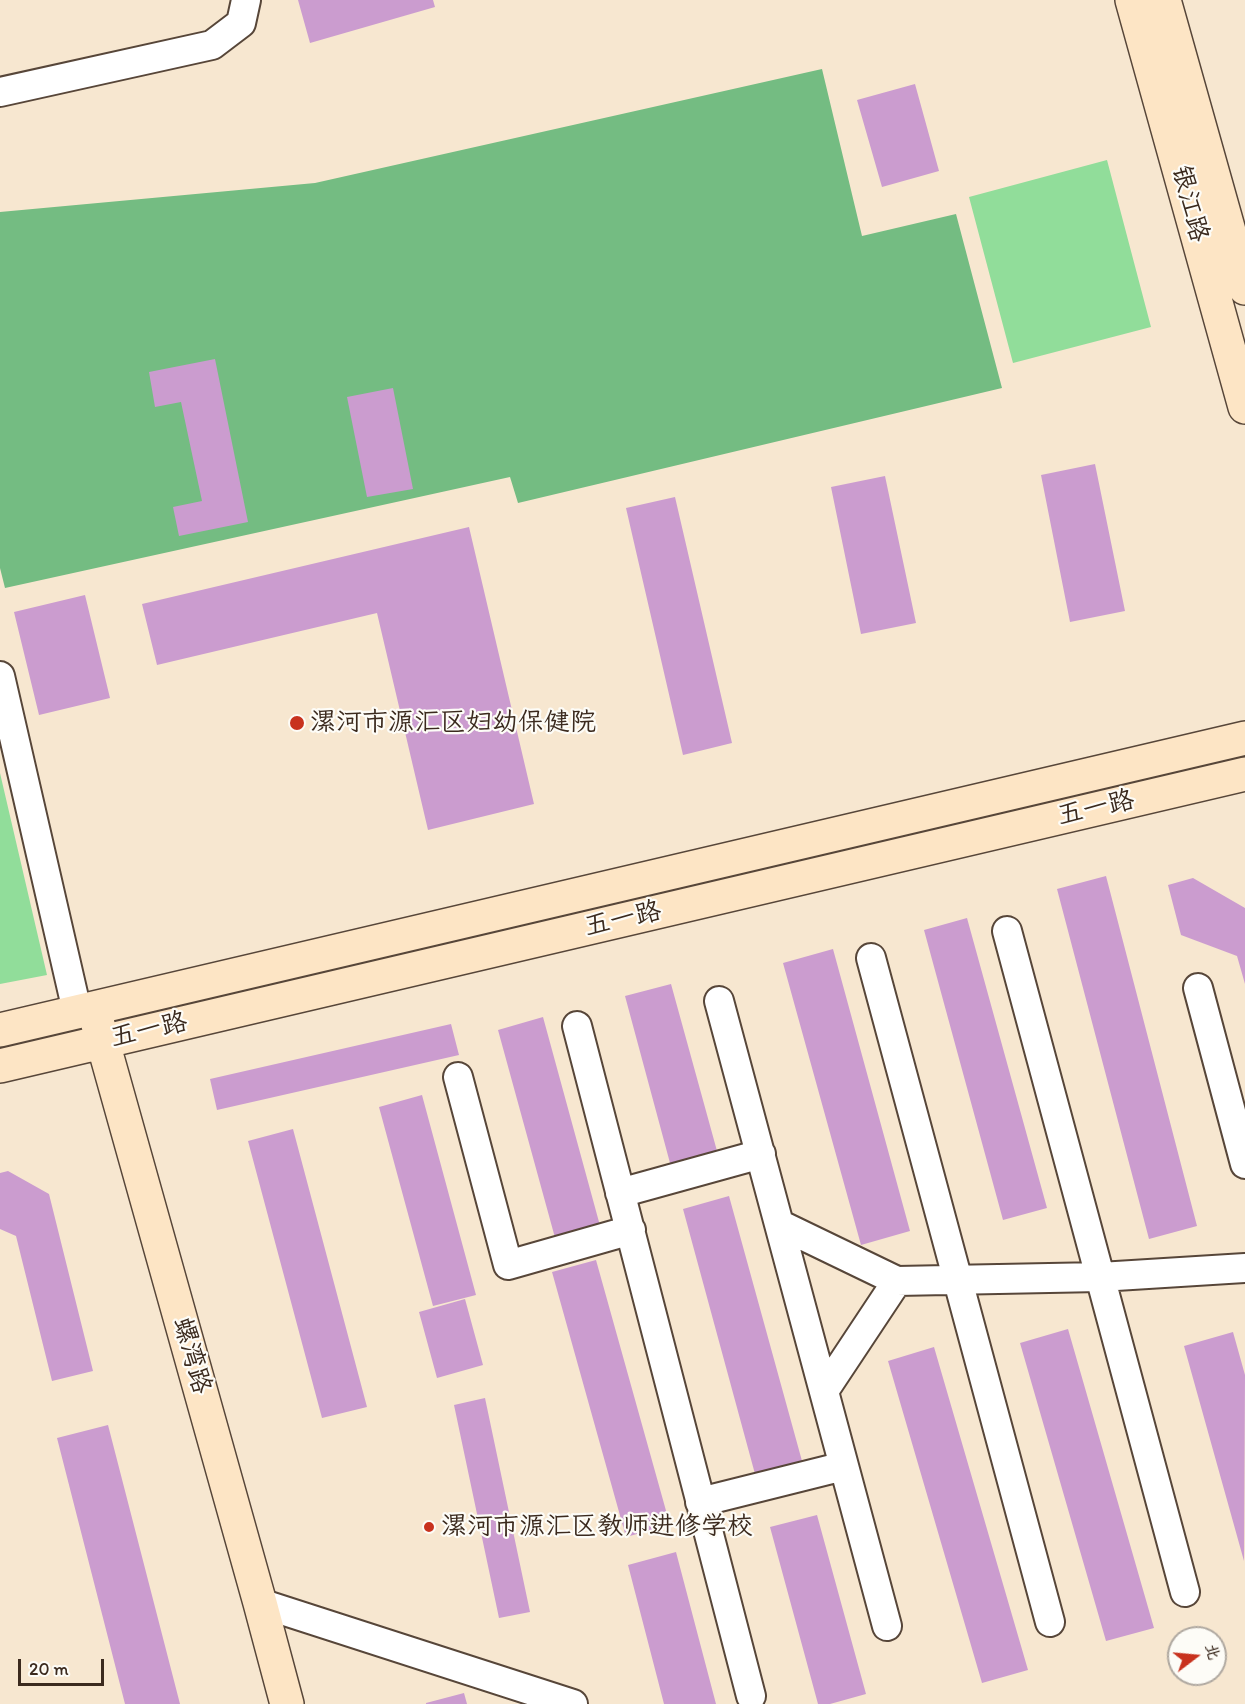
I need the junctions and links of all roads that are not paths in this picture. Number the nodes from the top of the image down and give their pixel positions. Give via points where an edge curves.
1 (246, 0) edge
2 (1132, 0) edge
3 (1164, 0) edge
4 (0, 92) edge
5 (1245, 288) edge
6 (1245, 407) edge
7 (0, 676) edge
8 (1245, 738) edge
9 (1245, 774) edge
10 (1007, 931) dead end
11 (871, 958) dead end
12 (1198, 988) dead end
13 (719, 1001) dead end
14 (85, 1010) junction
15 (577, 1026) dead end
16 (0, 1030) edge
17 (103, 1042) junction
18 (0, 1066) edge
19 (458, 1077) dead end
20 (761, 1154) junction
21 (1245, 1164) edge
22 (620, 1193) junction
23 (779, 1224) junction
24 (631, 1230) junction
25 (1245, 1268) edge
26 (1100, 1277) junction
27 (897, 1281) junction
28 (958, 1281) junction
29 (824, 1390) junction
30 (844, 1466) junction
31 (700, 1502) junction
32 (1185, 1592) dead end
33 (260, 1603) junction
34 (1050, 1622) dead end
35 (887, 1626) dead end
36 (751, 1696) dead end
37 (287, 1704) edge
38 (573, 1704) edge

1 - 4 street via 241,23 212,45
2 - 6 street, 银江路
3 - 5 street, 银江路
7 - 14 street
8 - 14 street, 五一路
9 - 17 street, 五一路
10 - 26 street
11 - 28 street
12 - 21 street
13 - 20 street
14 - 16 street, 五一路
14 - 17 street, 螺湾路
15 - 22 street
17 - 18 street, 五一路
17 - 33 street, 螺湾路
19 - 24 street via 508,1265
20 - 22 street
20 - 23 street
22 - 24 street
23 - 27 street
23 - 29 street
24 - 31 street
25 - 26 street
26 - 28 street
26 - 32 street
27 - 28 street
27 - 29 street
28 - 34 street
29 - 30 street
30 - 31 street
30 - 35 street
31 - 36 street
33 - 37 street, 螺湾路
33 - 38 street

